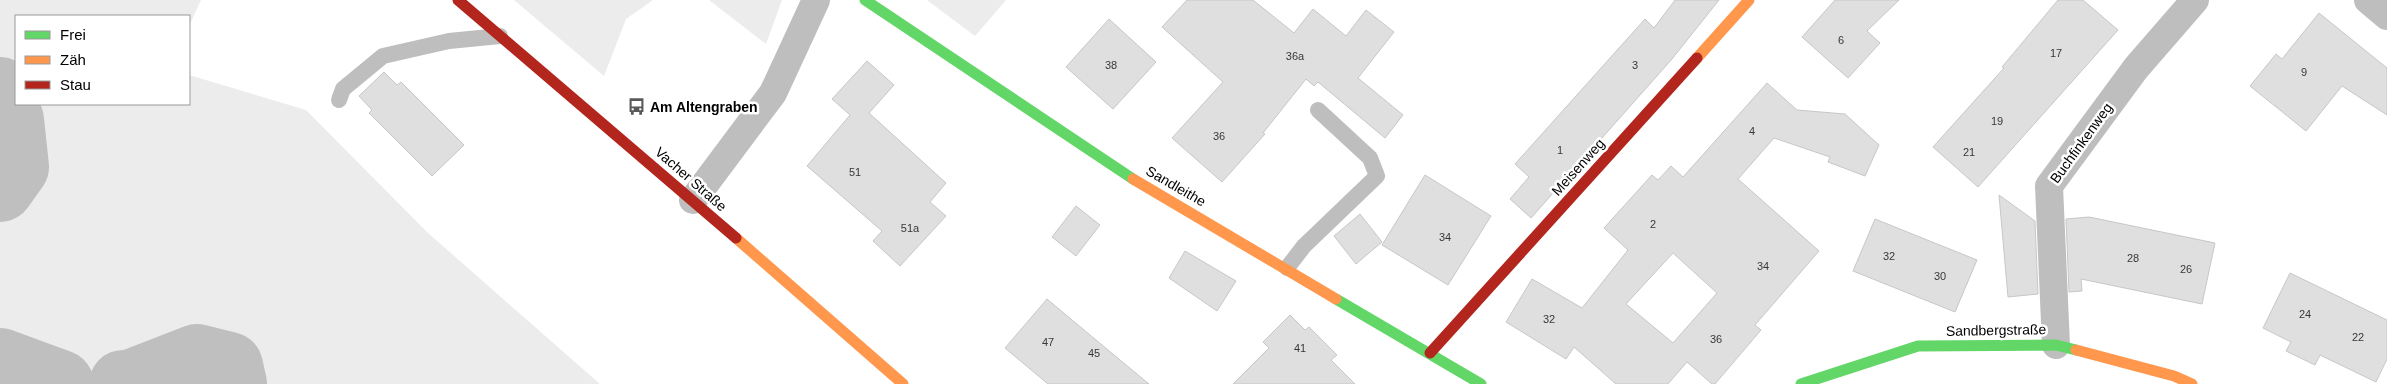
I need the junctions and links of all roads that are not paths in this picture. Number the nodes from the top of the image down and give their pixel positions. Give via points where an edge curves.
1 (458, 0) edge
2 (816, 0) edge
3 (865, 0) edge
4 (1749, 0) edge
5 (2195, 0) edge
6 (2368, 0) edge
7 (2387, 16) edge
8 (500, 36) junction
9 (339, 100) dead end
10 (1318, 110) dead end
11 (693, 200) junction
12 (1287, 268) junction
13 (2056, 344) junction
14 (1430, 354) junction
15 (902, 384) edge
16 (1481, 384) edge
17 (1801, 384) edge
18 (2192, 384) edge

1 - 8 street, Vacher Straße
2 - 11 street via 773,93
3 - 12 street, Sandleithe via 1125,174
4 - 14 street, Meisenweg
5 - 13 street, Buchfinkenweg via 2136,68 2049,186
6 - 7 street
8 - 9 lane via 449,41 383,56 343,89
8 - 11 street, Vacher Straße
10 - 12 lane via 1370,158 1377,176 1304,246
11 - 15 street, Vacher Straße
12 - 14 street, Sandleithe
13 - 17 street, Sandbergstraße via 1918,346
13 - 18 street, Sandbergstraße via 2174,376
14 - 16 street, Sandleithe

